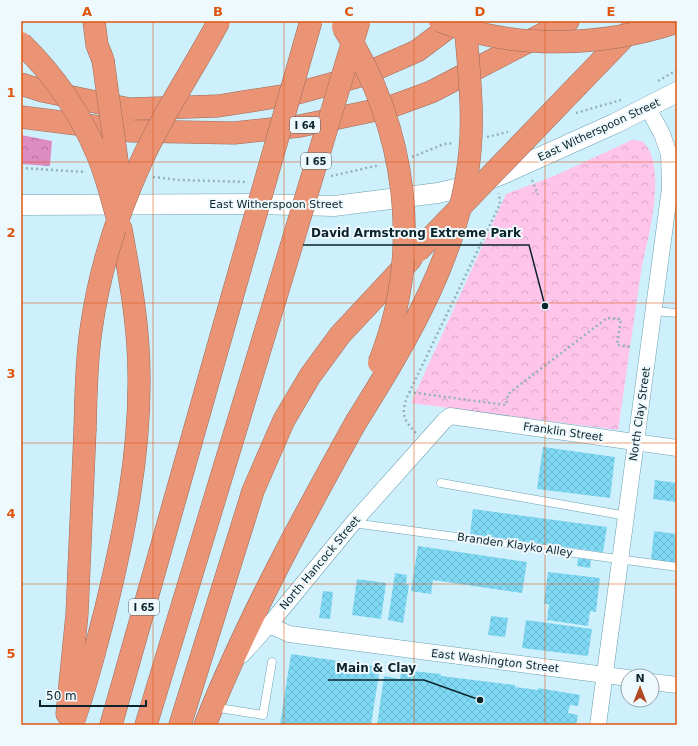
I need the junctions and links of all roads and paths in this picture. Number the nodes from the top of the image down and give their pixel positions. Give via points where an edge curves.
1 (94, 21) edge
2 (102, 21) edge
3 (219, 21) edge
4 (311, 21) edge
5 (440, 21) edge
6 (457, 21) edge
7 (465, 21) edge
8 (568, 21) edge
9 (640, 21) edge
10 (677, 22) edge
11 (347, 23) edge
12 (21, 43) edge
13 (101, 50) junction
14 (677, 70) edge
15 (656, 82) dead end
16 (21, 84) edge
17 (677, 92) edge
18 (622, 100) dead end
19 (648, 108) junction
20 (572, 115) dead end
21 (21, 117) edge
22 (512, 131) dead end
23 (482, 138) dead end
24 (459, 142) dead end
25 (406, 159) dead end
26 (384, 164) dead end
27 (21, 168) edge
28 (91, 172) dead end
29 (152, 177) dead end
30 (324, 177) dead end
31 (532, 180) dead end
32 (254, 182) dead end
33 (499, 194) dead end
34 (538, 195) dead end
35 (21, 205) edge
36 (121, 229) junction
37 (654, 311) junction
38 (677, 314) edge
39 (632, 347) dead end
40 (409, 392) junction
41 (450, 416) joint
42 (356, 422) junction
43 (424, 442) junction
44 (635, 443) junction
45 (677, 448) edge
46 (442, 483) dead end
47 (626, 516) junction
48 (353, 523) junction
49 (621, 560) junction
50 (677, 567) edge
51 (269, 625) junction
52 (272, 662) dead end
53 (605, 675) junction
54 (620, 677) edge
55 (660, 683) edge
56 (677, 685) edge
57 (219, 708) junction
58 (66, 725) edge
59 (72, 725) edge
60 (111, 725) edge
61 (146, 725) edge
62 (180, 725) edge
63 (205, 725) edge
64 (217, 725) edge
65 (598, 725) edge

1 - 13 highway
2 - 13 highway
3 - 58 highway, bridge via 142,161 126,199 98,290 88,357 77,614
4 - 60 highway, I 65, bridge
5 - 10 highway, bridge via 496,36 548,41 605,38 651,30
6 - 16 highway via 417,51 360,76 294,94 218,106 129,109
7 - 42 highway, bridge via 470,89 470,151 456,223 440,271 418,315 385,376
8 - 21 highway, I 64 via 431,92 390,107 300,126 234,133 132,131
9 - 62 highway, bridge via 418,251 344,331 310,376 272,444 249,502
11 - 42 highway, bridge via 380,97 397,156 405,208 404,258 396,313 387,344
11 - 61 highway, I 65, bridge via 275,300
12 - 36 highway, bridge via 61,87 85,128 99,157
13 - 36 highway, bridge via 118,168
14 - 15 path
17 - 19 street, East Witherspoon Street
18 - 20 path
19 - 35 street, East Witherspoon Street via 491,179 430,194 334,206
19 - 37 street, North Clay Street via 667,147 671,169
22 - 23 path
24 - 25 path via 444,144
26 - 30 path
27 - 28 path
29 - 32 path
31 - 34 path
33 - 40 path via 500,204
36 - 59 highway via 133,295 139,375 139,418 124,528 83,696
37 - 38 lane
37 - 44 street, North Clay Street
39 - 40 path via 617,345 621,319 607,318 508,394 506,405
40 - 43 path via 403,410 406,422
41 - 43 street, North Hancock Street
41 - 44 street, Franklin Street
42 - 63 highway via 258,604
43 - 48 street, North Hancock Street
44 - 45 street, Franklin Street
44 - 47 street, North Clay Street
46 - 47 lane
47 - 49 street, North Clay Street
48 - 49 lane, Branden Klayko Alley
48 - 51 street, North Hancock Street
49 - 50 lane, Branden Klayko Alley
49 - 53 street, North Clay Street
51 - 53 street, East Washington Street via 288,634
51 - 57 street, North Hancock Street via 248,645 235,664 224,685
52 - 57 lane via 263,714
53 - 54 street, East Washington Street
53 - 65 street, North Clay Street
55 - 56 street
57 - 64 street, North Hancock Street

